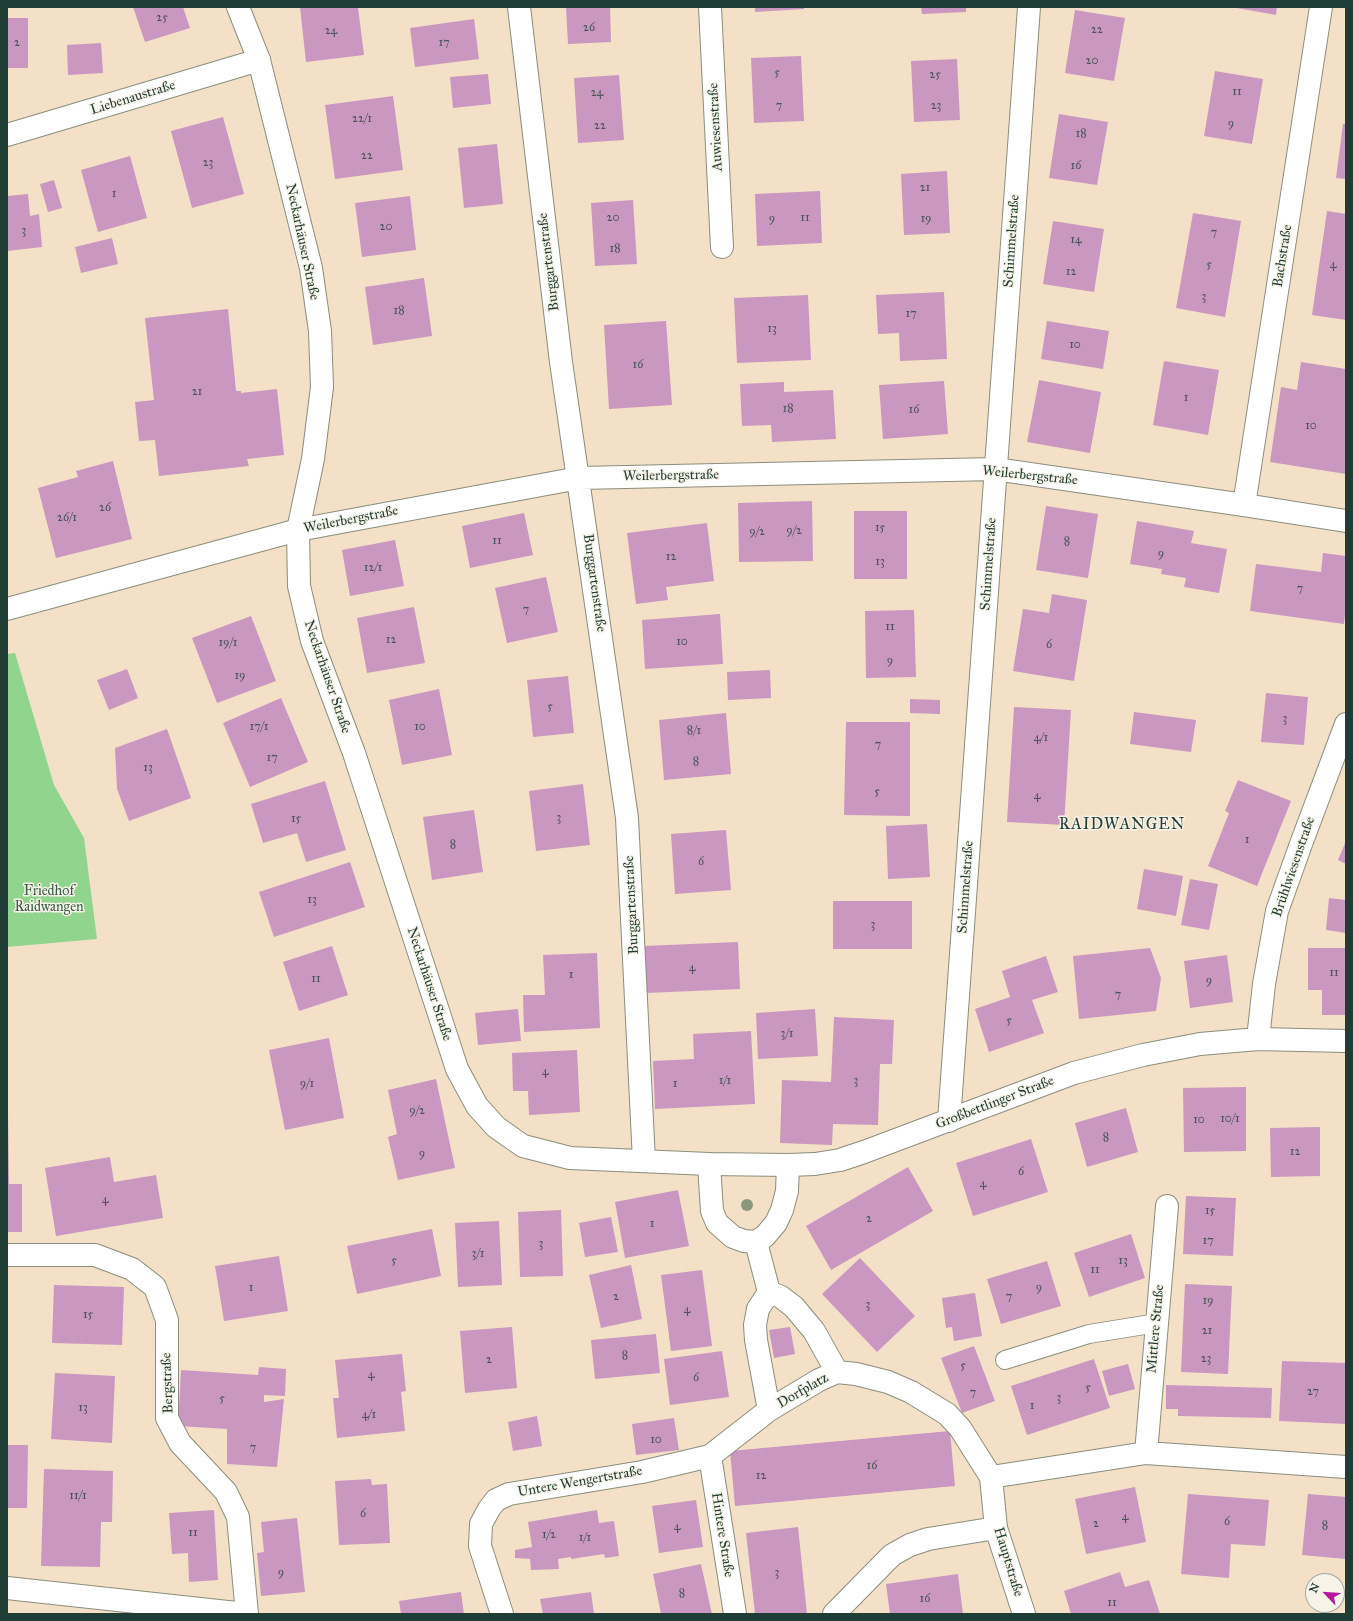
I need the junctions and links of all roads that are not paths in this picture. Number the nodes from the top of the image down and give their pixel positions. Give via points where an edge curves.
1 (238, 7) edge
2 (519, 7) edge
3 (710, 7) edge
4 (1029, 7) edge
5 (1321, 7) edge
6 (259, 60) junction
7 (7, 135) edge
8 (722, 247) dead end
9 (995, 469) junction
10 (578, 478) junction
11 (1244, 505) junction
12 (1346, 520) edge
13 (298, 530) junction
14 (7, 609) edge
15 (1346, 724) edge
16 (1258, 1039) junction
17 (1346, 1040) edge
18 (949, 1121) junction
19 (644, 1161) junction
20 (709, 1164) junction
21 (788, 1165) junction
22 (1167, 1206) dead end
23 (756, 1242) junction
24 (7, 1255) edge
25 (769, 1292) junction
26 (1157, 1323) junction
27 (1005, 1360) dead end
28 (838, 1372) junction
29 (769, 1410) junction
30 (1146, 1453) junction
31 (710, 1456) junction
32 (1346, 1467) edge
33 (991, 1477) junction
34 (996, 1528) junction
35 (7, 1588) edge
36 (246, 1614) edge
37 (502, 1614) edge
38 (735, 1614) edge
39 (834, 1614) edge
40 (1024, 1614) edge

1 - 6 street, Neckarhäuser Straße
2 - 10 street, Burggartenstraße via 561,362
3 - 8 street, Auwiesenstraße
4 - 9 street, Schimmelstraße
5 - 11 street, Bachstraße
6 - 7 street, Liebenaustraße
6 - 13 street, Neckarhäuser Straße via 311,268 320,331 322,387 313,459
9 - 10 street, Weilerbergstraße
9 - 11 street, Weilerbergstraße
9 - 18 street, Schimmelstraße
10 - 13 street, Weilerbergstraße
10 - 19 street, Burggartenstraße via 627,818
11 - 12 street, Weilerbergstraße
13 - 14 street, Weilerbergstraße
13 - 19 street, Neckarhäuser Straße via 299,586 312,641 354,753 457,1069 477,1106 496,1127 523,1146 570,1158
15 - 16 street, Brühlwiesenstraße via 1277,911 1264,984
16 - 17 street, Großbettlinger Straße
16 - 18 street, Großbettlinger Straße via 1200,1044 1142,1055 1074,1073
18 - 21 street, Großbettlinger Straße via 840,1160
19 - 20 street, Großbettlinger Straße
20 - 21 street, Großbettlinger Straße
20 - 23 street via 712,1210 717,1223 733,1237
21 - 23 street via 787,1191 782,1210 776,1223
22 - 26 street, Mittlere Straße
23 - 25 street
24 - 36 street, Bergstraße via 94,1255 132,1269 155,1287 167,1320 167,1418 180,1443 226,1492 238,1517
25 - 28 street via 794,1307 814,1331
25 - 29 street via 758,1309 755,1325
26 - 27 lane via 1089,1334
26 - 30 street, Mittlere Straße
28 - 29 street, Dorfplatz via 819,1380
28 - 33 street, Hauptstraße via 888,1382 911,1392 947,1414 960,1428
29 - 31 street, Untere Wengertstraße
30 - 32 street
30 - 33 street
31 - 37 street, Untere Wengertstraße via 642,1472 509,1494 496,1500 481,1524 480,1546
31 - 38 street, Hintere Straße
33 - 34 street, Hauptstraße
34 - 39 street via 928,1539 910,1545 892,1556
34 - 40 street, Hauptstraße
35 - 36 street

